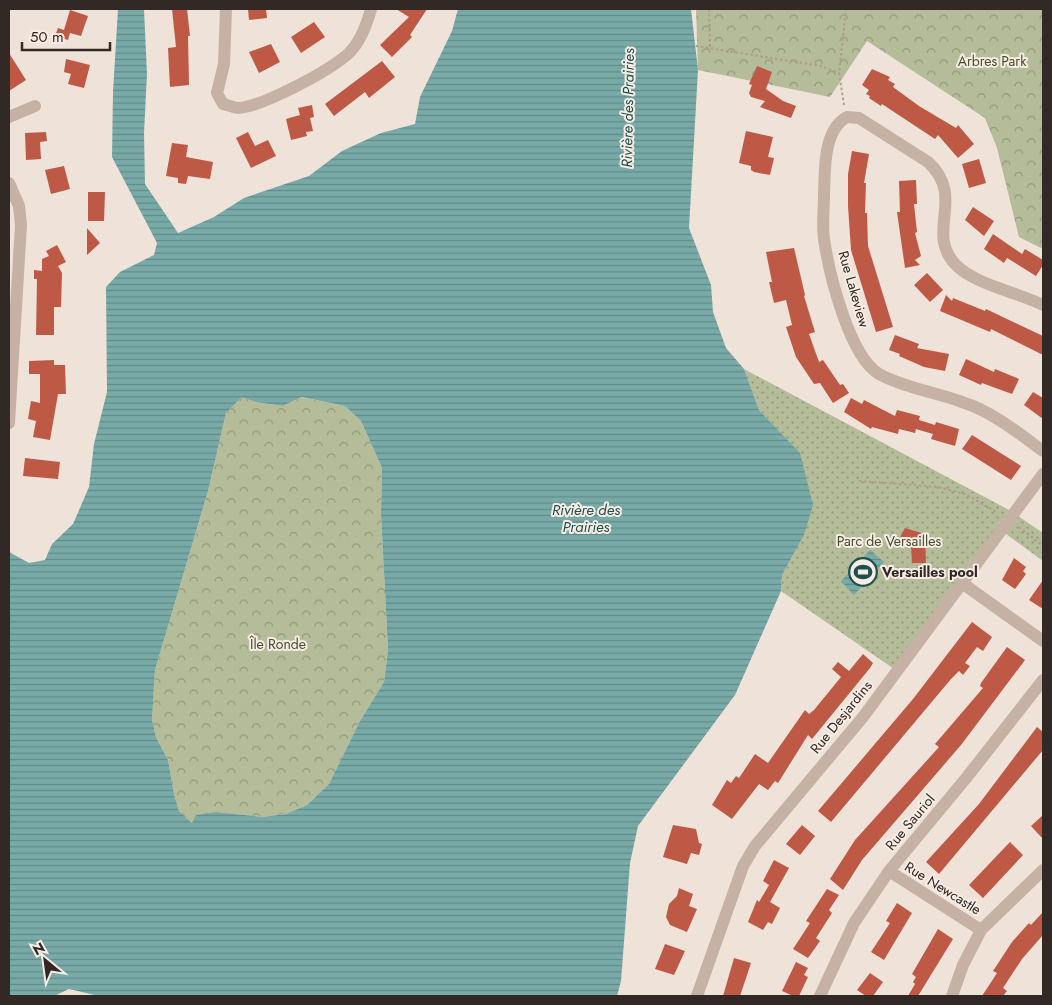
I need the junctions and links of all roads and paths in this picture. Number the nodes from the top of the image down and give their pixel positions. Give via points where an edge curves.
1 (226, 9) edge
2 (371, 9) edge
3 (709, 9) edge
4 (846, 9) edge
5 (696, 46) dead end
6 (710, 48) junction
7 (839, 73) junction
8 (35, 106) dead end
9 (9, 117) edge
10 (847, 117) junction
11 (9, 182) edge
12 (1043, 305) edge
13 (12, 346) edge
14 (9, 423) edge
15 (1043, 451) edge
16 (1043, 474) edge
17 (859, 481) dead end
18 (1009, 520) junction
19 (1043, 546) edge
20 (962, 583) junction
21 (1043, 641) edge
22 (1043, 680) edge
23 (1043, 870) edge
24 (889, 871) junction
25 (982, 930) junction
26 (697, 996) edge
27 (820, 996) edge
28 (952, 996) edge

1 - 2 street via 224,64 218,93 223,104 239,108 321,74 350,52 367,25
3 - 6 path
4 - 7 path
5 - 6 path
6 - 7 path via 821,66
7 - 10 path
8 - 9 street
10 - 12 street via 859,118 873,126 937,171 946,188 943,240 955,264 977,278
10 - 15 street, Rue Lakeview via 837,126 827,153 824,239 839,300 858,350 878,373 992,414
11 - 13 street via 19,206 21,225
13 - 14 street
16 - 18 street, Rue Desjardins
17 - 18 path via 947,489 965,494
18 - 19 path
18 - 20 street, Rue Desjardins
20 - 21 street
20 - 26 street, Rue Desjardins via 864,717 754,846 743,866
22 - 24 street, Rue Sauriol
23 - 25 street
24 - 25 street, Rue Newcastle
24 - 27 street, Rue Sauriol via 854,923
25 - 28 street via 963,965

